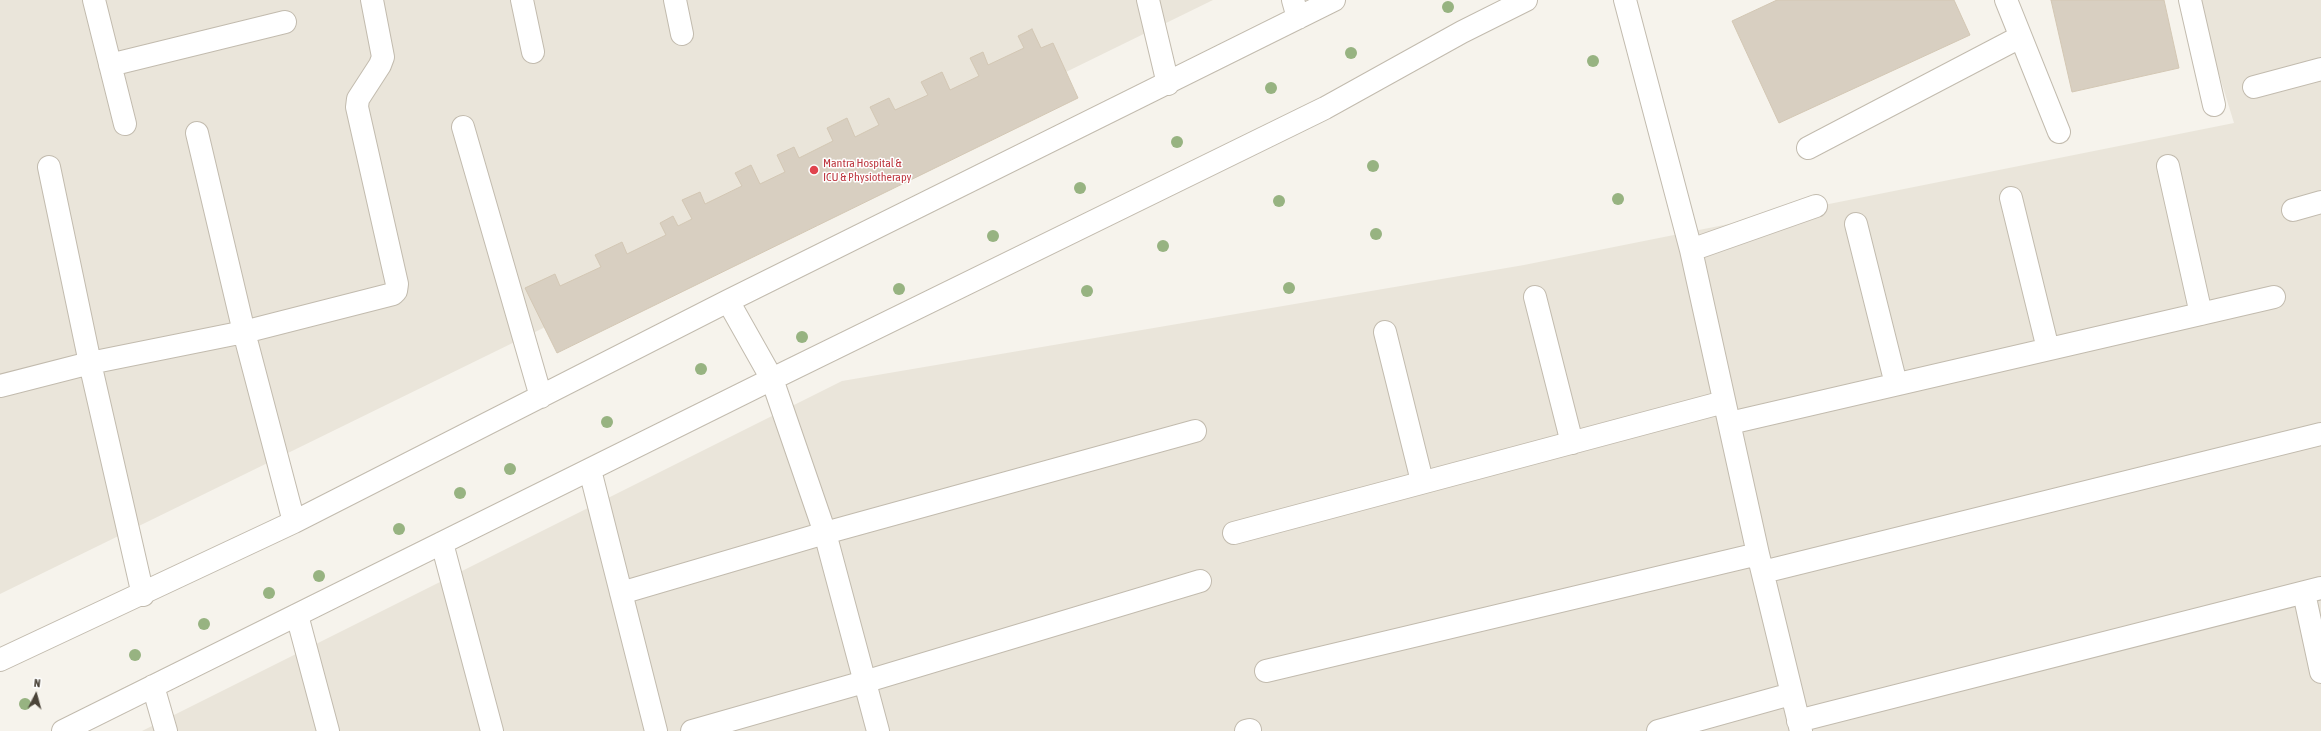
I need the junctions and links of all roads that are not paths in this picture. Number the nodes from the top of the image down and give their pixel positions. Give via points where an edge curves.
1 (94, 0) edge
2 (372, 0) edge
3 (522, 0) edge
4 (675, 0) edge
5 (1148, 0) edge
6 (1334, 0) edge
7 (1526, 0) edge
8 (1625, 0) edge
9 (2006, 0) edge
10 (2190, 0) edge
11 (1296, 9) edge
12 (285, 22) dead end
13 (682, 34) dead end
14 (2020, 37) junction
15 (533, 52) dead end
16 (110, 65) junction
17 (2321, 69) edge
18 (1168, 84) junction
19 (2254, 87) dead end
20 (2214, 105) dead end
21 (125, 124) dead end
22 (463, 127) dead end
23 (2059, 132) dead end
24 (197, 133) dead end
25 (1808, 148) dead end
26 (2168, 166) dead end
27 (49, 167) dead end
28 (2011, 198) dead end
29 (2321, 202) edge
30 (1816, 206) dead end
31 (2293, 210) dead end
32 (1856, 224) dead end
33 (1691, 250) junction
34 (1535, 297) dead end
35 (2274, 297) dead end
36 (728, 302) junction
37 (2201, 314) junction
38 (244, 332) junction
39 (1384, 332) dead end
40 (2048, 349) junction
41 (90, 363) junction
42 (772, 379) junction
43 (1896, 384) junction
44 (0, 386) edge
45 (541, 397) junction
46 (1724, 402) junction
47 (1730, 422) junction
48 (1195, 431) dead end
49 (2321, 434) edge
50 (1572, 443) junction
51 (590, 470) junction
52 (1422, 481) junction
53 (294, 522) junction
54 (825, 533) junction
55 (1234, 533) dead end
56 (442, 543) junction
57 (1760, 563) junction
58 (1200, 581) dead end
59 (2312, 590) edge
60 (621, 593) junction
61 (143, 595) junction
62 (297, 615) junction
63 (0, 660) edge
64 (1266, 672) dead end
65 (2321, 672) edge
66 (864, 682) junction
67 (153, 686) junction
68 (1791, 694) junction
69 (1799, 726) edge
70 (63, 731) edge
71 (166, 731) edge
72 (328, 731) edge
73 (492, 731) edge
74 (656, 731) edge
75 (692, 731) edge
76 (878, 731) edge
77 (1658, 731) edge

1 - 16 street
2 - 38 street via 383,58 358,99 357,107 397,284 396,291 393,294
3 - 15 street
4 - 13 street
5 - 18 street
6 - 11 street
7 - 42 street via 1326,108
8 - 33 street
9 - 14 street
10 - 20 street
11 - 18 street
12 - 16 street
14 - 23 street
14 - 25 street
16 - 21 street
17 - 19 street
18 - 36 street
22 - 45 street
24 - 38 street
26 - 37 street
27 - 41 street
28 - 40 street
29 - 31 street
30 - 33 street
32 - 43 street
33 - 46 street
34 - 50 street
35 - 37 street
36 - 42 street
36 - 45 street
37 - 40 street
38 - 41 street
38 - 53 street
39 - 52 street
40 - 43 street
41 - 44 street
41 - 61 street
42 - 51 street
42 - 54 street
43 - 47 street
45 - 53 street
46 - 47 street
46 - 50 street
47 - 57 street
48 - 54 street
49 - 57 street
50 - 52 street
51 - 56 street
51 - 60 street
52 - 55 street
53 - 61 street
54 - 60 street
54 - 66 street
56 - 62 street
56 - 73 street
57 - 64 street
57 - 68 street
58 - 66 street
59 - 65 street
59 - 69 street
60 - 74 street
61 - 63 street
62 - 67 street
62 - 72 street
66 - 75 street
66 - 76 street
67 - 70 street
67 - 71 street
68 - 69 street
68 - 77 street

